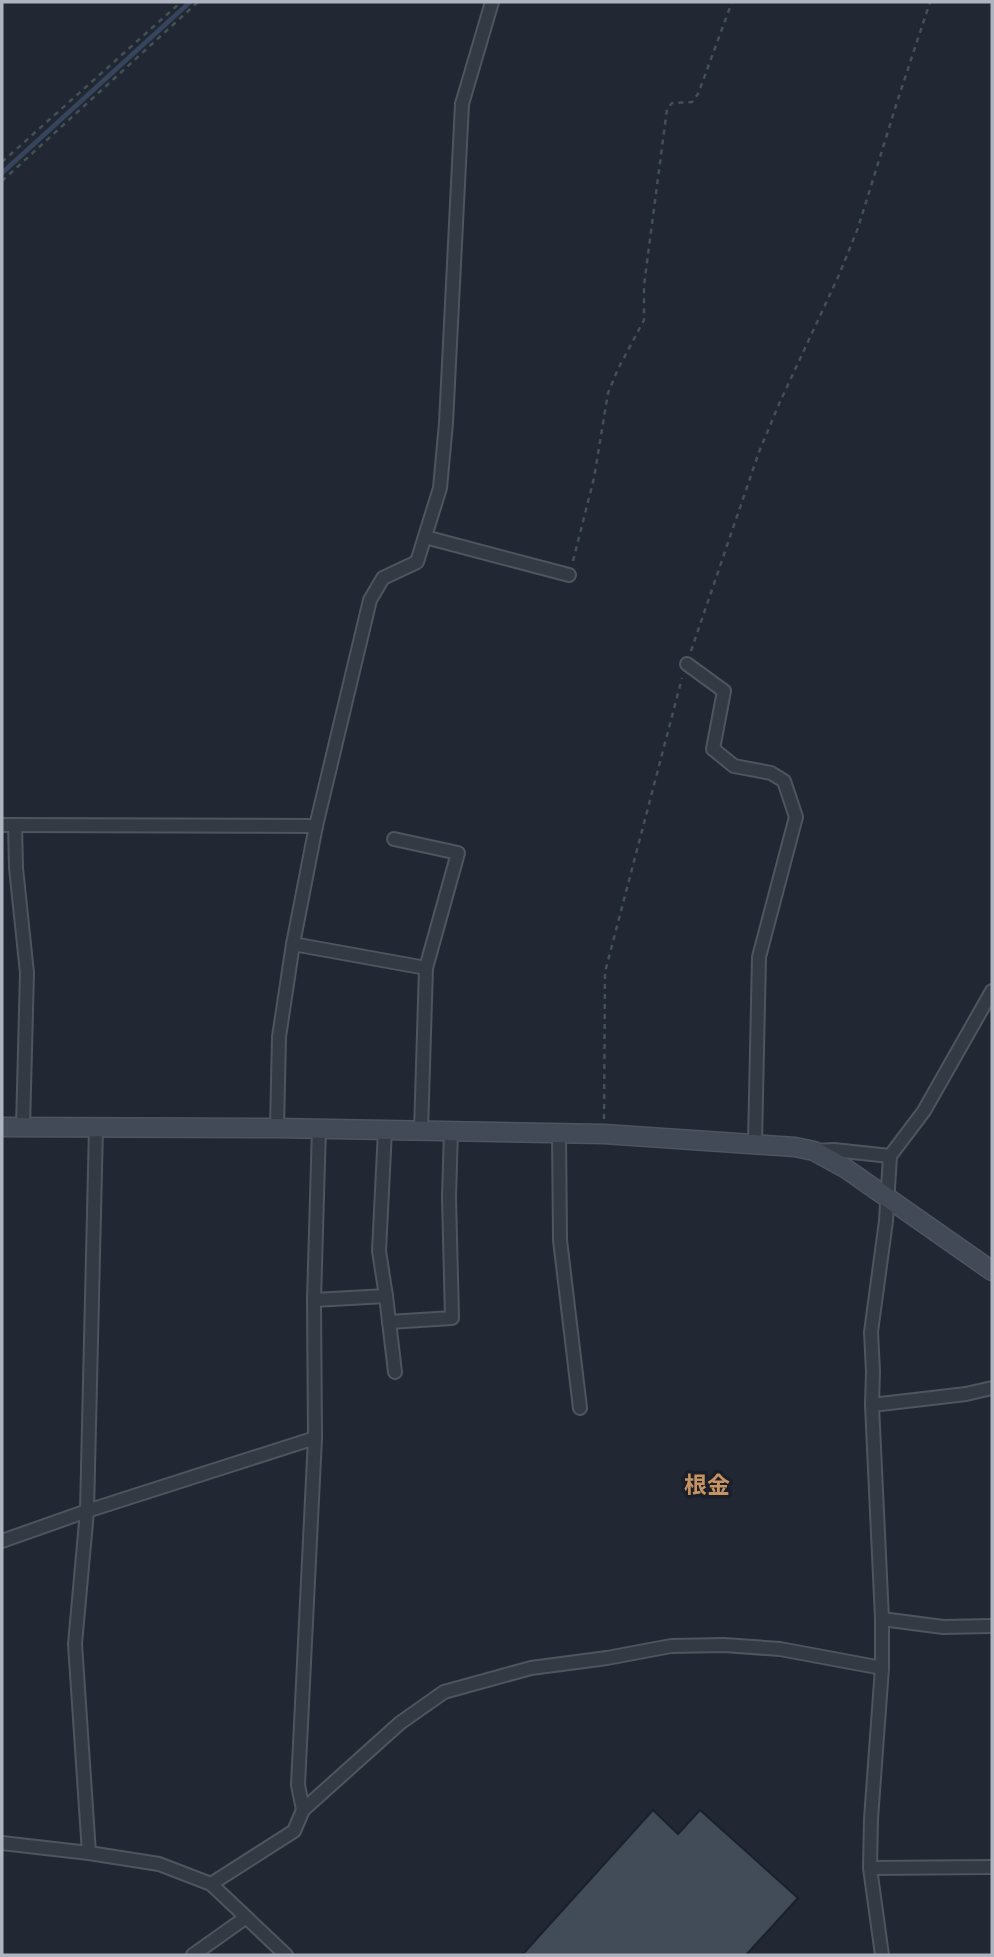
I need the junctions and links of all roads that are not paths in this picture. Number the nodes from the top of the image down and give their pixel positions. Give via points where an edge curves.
1 (492, 2) edge
2 (425, 537) junction
3 (569, 575) road end
4 (687, 664) road end
5 (8, 825) edge
6 (316, 826) junction
7 (394, 839) dead end
8 (293, 944) junction
9 (426, 968) junction
10 (992, 990) edge
11 (2, 1127) edge
12 (23, 1127) junction
13 (96, 1127) junction
14 (277, 1128) junction
15 (319, 1128) junction
16 (385, 1130) junction
17 (421, 1130) junction
18 (451, 1131) junction
19 (559, 1133) junction
20 (755, 1143) junction
21 (814, 1151) junction
22 (890, 1156) junction
23 (888, 1198) junction
24 (992, 1270) edge
25 (386, 1296) junction
26 (314, 1300) junction
27 (389, 1322) junction
28 (395, 1371) dead end
29 (992, 1388) edge
30 (872, 1405) junction
31 (580, 1408) dead end
32 (315, 1438) junction
33 (87, 1511) junction
34 (2, 1541) edge
35 (882, 1619) junction
36 (992, 1626) edge
37 (883, 1668) junction
38 (303, 1810) junction
39 (2, 1843) edge
40 (89, 1853) junction
41 (992, 1867) edge
42 (870, 1868) junction
43 (211, 1884) junction
44 (245, 1918) junction
45 (193, 1955) edge
46 (286, 1955) edge
47 (882, 1955) edge

1 - 2 street via 462,104 445,436 440,488
2 - 3 street
2 - 6 street via 417,562 383,578 370,600
4 - 20 street via 724,691 713,749 734,766 771,773 784,781 796,817 759,957
5 - 6 street
5 - 12 street via 27,973
6 - 8 street
7 - 9 street via 458,853
8 - 9 street
8 - 14 street via 279,1037
9 - 17 street
10 - 22 street via 924,1111
11 - 12 street
12 - 13 street
13 - 14 street
13 - 33 street
14 - 15 street
15 - 16 street
15 - 26 street
16 - 17 street
16 - 25 street via 379,1251
17 - 18 street
18 - 19 street
18 - 27 street via 452,1318
19 - 20 street
19 - 31 street via 560,1240
20 - 21 street
21 - 22 street
21 - 23 street
22 - 23 street
23 - 24 street
23 - 30 street via 871,1332
25 - 26 street
25 - 27 street
26 - 32 street
27 - 28 street
29 - 30 street
30 - 35 street
32 - 33 street
32 - 38 street via 298,1785
33 - 34 street
33 - 40 street via 75,1644
35 - 36 street via 943,1627
35 - 37 street
37 - 38 street via 780,1649 724,1645 671,1646 531,1668 444,1692 400,1723
37 - 42 street
38 - 43 street via 294,1831
39 - 40 street
40 - 43 street via 159,1864
41 - 42 street
42 - 47 street
43 - 44 street
44 - 45 street
44 - 46 street

